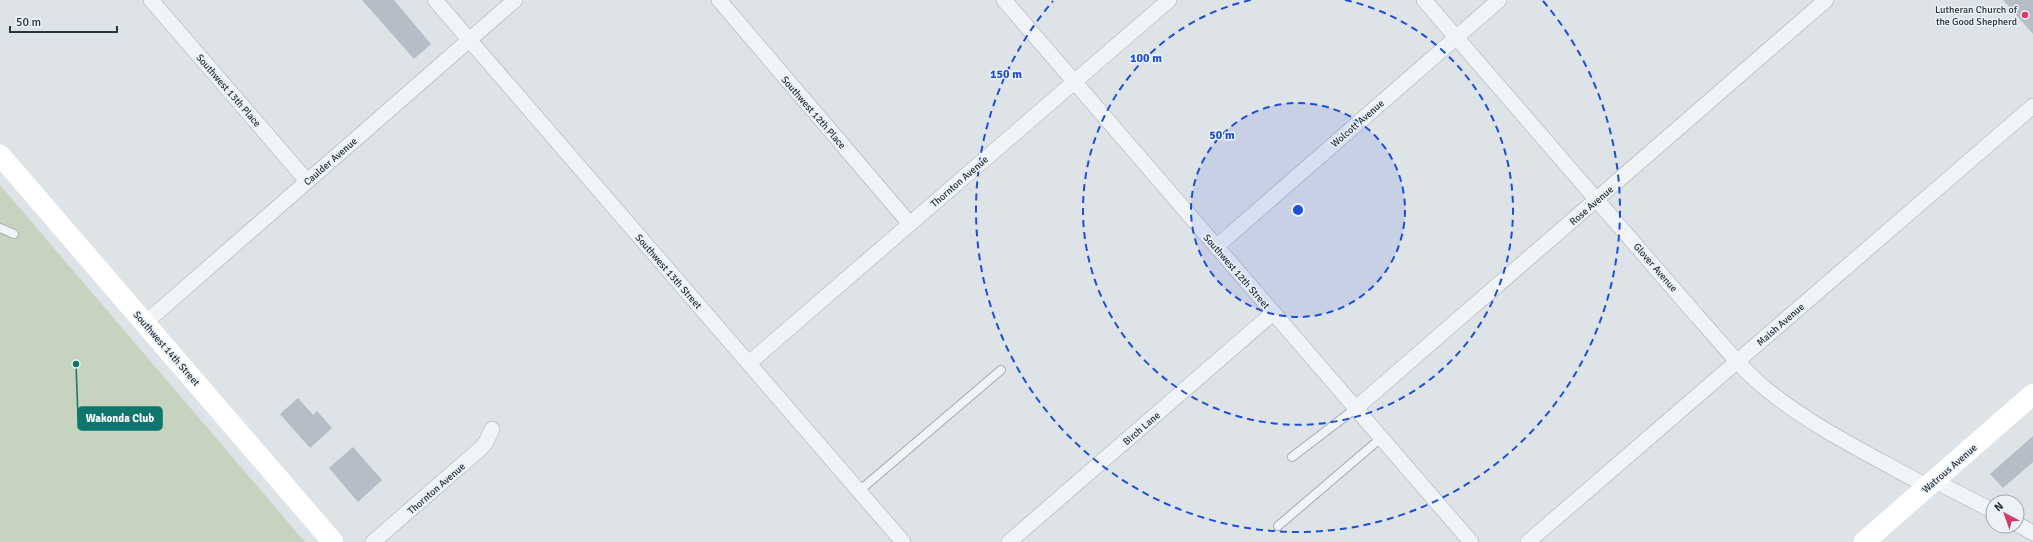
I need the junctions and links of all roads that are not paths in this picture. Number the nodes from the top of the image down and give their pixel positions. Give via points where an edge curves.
1 (151, 0) edge
2 (435, 0) edge
3 (515, 0) edge
4 (719, 0) edge
5 (1004, 0) edge
6 (1168, 0) edge
7 (1424, 0) edge
8 (1499, 0) edge
9 (1826, 0) edge
10 (1457, 37) junction
11 (469, 40) junction
12 (1074, 81) junction
13 (2033, 106) edge
14 (0, 154) edge
15 (307, 181) junction
16 (1597, 199) junction
17 (910, 224) junction
18 (0, 228) edge
19 (14, 234) dead end
20 (1216, 247) junction
21 (1273, 313) junction
22 (144, 323) junction
23 (1737, 361) junction
24 (749, 363) junction
25 (1002, 370) dead end
26 (2033, 394) edge
27 (1356, 408) junction
28 (492, 429) dead end
29 (1381, 438) junction
30 (1292, 457) dead end
31 (1932, 484) junction
32 (859, 491) junction
33 (1985, 507) edge
34 (1278, 526) dead end
35 (333, 542) edge
36 (373, 542) edge
37 (903, 542) edge
38 (1009, 542) edge
39 (1471, 542) edge
40 (1528, 542) edge
41 (1864, 542) edge

1 - 15 street, Southwest 13th Place
2 - 11 street, Southwest 13th Street
3 - 11 street, Caulder Avenue
4 - 17 street, Southwest 12th Place
5 - 12 street, Southwest 12th Street
6 - 12 street, Thornton Avenue
7 - 10 street, Glover Avenue
8 - 10 street, Wolcott Avenue
9 - 16 street, Rose Avenue
10 - 16 street, Glover Avenue
10 - 20 street, Wolcott Avenue
11 - 15 street, Caulder Avenue
11 - 24 street, Southwest 13th Street
12 - 17 street, Thornton Avenue
12 - 20 street, Southwest 12th Street
13 - 23 street, Maish Avenue
14 - 22 street, Southwest 14th Street
15 - 22 street, Caulder Avenue
16 - 23 street, Glover Avenue
16 - 27 street, Rose Avenue
17 - 24 street, Thornton Avenue
18 - 19 lane
20 - 21 street, Southwest 12th Street
21 - 27 street, Southwest 12th Street
21 - 38 street, Birch Lane
22 - 35 street, Southwest 14th Street
23 - 31 street, Glover Avenue via 1765,388 1804,418
23 - 40 street, Maish Avenue
24 - 32 street, Southwest 13th Street
25 - 32 lane
26 - 31 street, Watrous Avenue
27 - 29 street, Southwest 12th Street
27 - 30 lane
28 - 36 street, Thornton Avenue via 480,449
29 - 34 lane
29 - 39 street, Southwest 12th Street
31 - 33 street, Glover Avenue
31 - 41 street, Watrous Avenue
32 - 37 street, Southwest 13th Street

